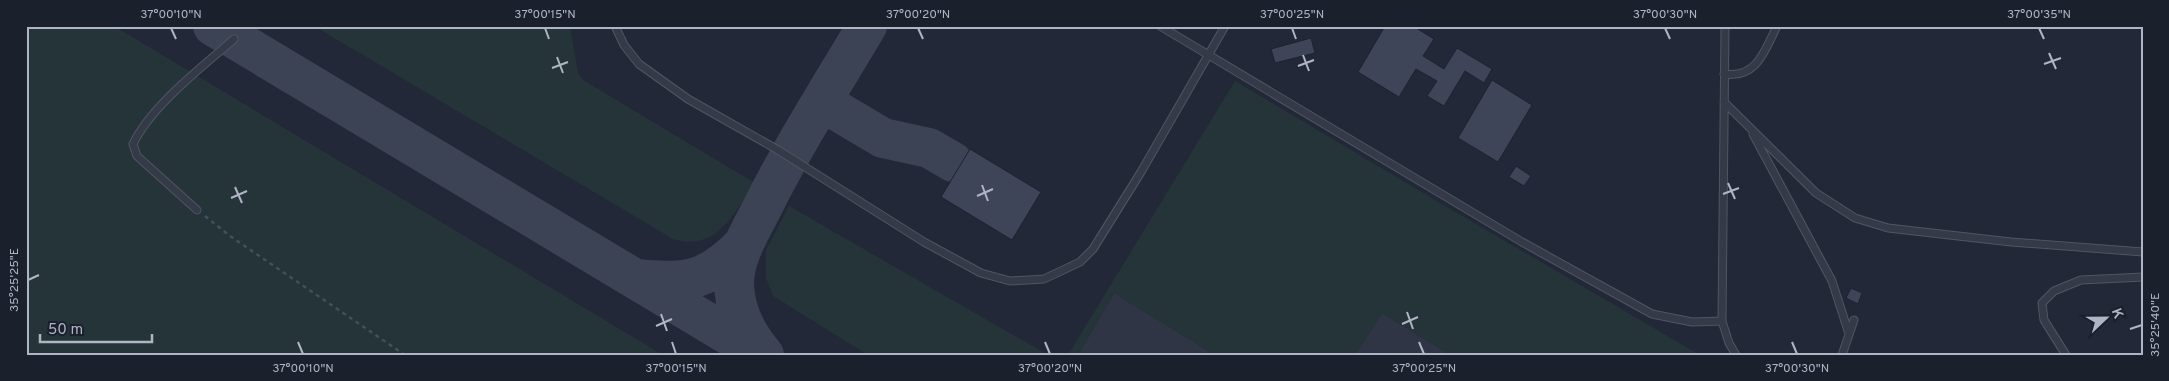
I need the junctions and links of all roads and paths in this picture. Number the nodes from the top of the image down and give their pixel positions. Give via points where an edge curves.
1 (615, 26) edge
2 (1160, 26) edge
3 (1225, 26) edge
4 (1725, 26) edge
5 (1777, 26) edge
6 (234, 38) dead end
7 (1207, 54) junction
8 (1724, 74) junction
9 (1724, 102) junction
10 (1750, 128) junction
11 (197, 210) joint
12 (2143, 252) edge
13 (2143, 277) edge
14 (1854, 320) dead end
15 (1722, 321) junction
16 (1849, 334) junction
17 (405, 355) edge
18 (1736, 355) edge
19 (1842, 355) edge
20 (2066, 355) edge

1 - 7 lane via 624,45 639,64 688,99 778,150 924,242 981,273 1010,281 1044,279 1080,262 1094,249 1142,172
2 - 7 lane
3 - 7 lane
4 - 8 lane
5 - 8 lane via 1756,66 1735,76
6 - 11 lane via 186,80 140,128 132,144 137,156
7 - 15 lane via 1522,242 1652,314 1692,322
8 - 9 lane
9 - 10 lane
9 - 15 lane
10 - 12 lane via 1816,193 1855,218 1888,228
10 - 16 lane via 1832,282
11 - 17 path
13 - 20 lane via 2081,280 2054,291 2042,303 2044,320
14 - 16 lane
15 - 18 lane
16 - 19 lane

